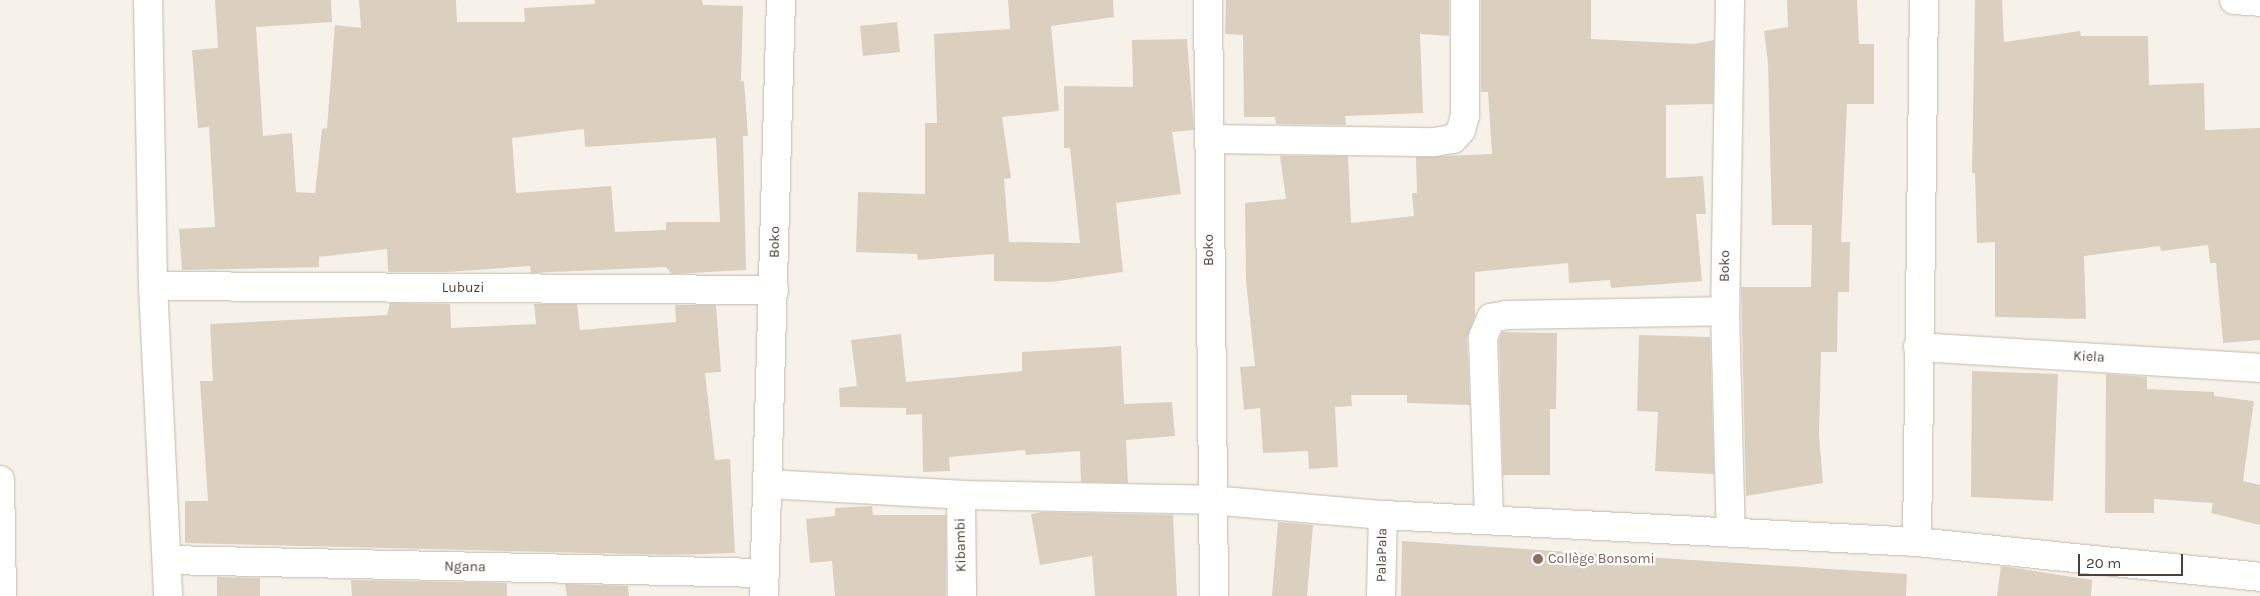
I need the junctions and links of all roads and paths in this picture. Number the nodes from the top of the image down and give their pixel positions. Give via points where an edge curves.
1 (148, 0) edge
2 (781, 0) edge
3 (1208, 0) edge
4 (1465, 0) edge
5 (1730, 0) edge
6 (1924, 0) edge
7 (2234, 0) edge
8 (2260, 2) edge
9 (1210, 139) junction
10 (153, 286) junction
11 (774, 290) junction
12 (1725, 312) junction
13 (1918, 347) junction
14 (2260, 368) edge
15 (0, 480) edge
16 (767, 484) junction
17 (960, 495) junction
18 (1211, 500) junction
19 (1382, 515) junction
20 (1489, 519) junction
21 (1730, 533) junction
22 (1, 542) edge
23 (1918, 542) junction
24 (167, 560) junction
25 (2260, 577) edge
26 (764, 585) edge
27 (2, 596) edge
28 (168, 596) edge
29 (962, 596) edge
30 (1214, 596) edge
31 (1381, 596) edge

1 - 10 street
2 - 11 street, Boko
3 - 9 street, Boko
4 - 9 street via 1465,115 1462,130 1453,139 1434,142
5 - 12 street, Boko
6 - 13 street
7 - 8 street
9 - 18 street, Boko
10 - 11 street, Lubuzi
10 - 24 street
11 - 16 street, Boko
12 - 20 street via 1506,315 1491,318 1483,337
12 - 21 street, Boko
13 - 14 street, Kiela
13 - 23 street
15 - 22 street
16 - 17 street
16 - 26 street, Boko
17 - 18 street
17 - 29 street, Kibambi
18 - 19 street
18 - 30 street
19 - 20 street
19 - 31 street, PalaPala
20 - 21 street
21 - 23 street
22 - 27 street
23 - 25 street
24 - 26 street, Ngana
24 - 28 street

